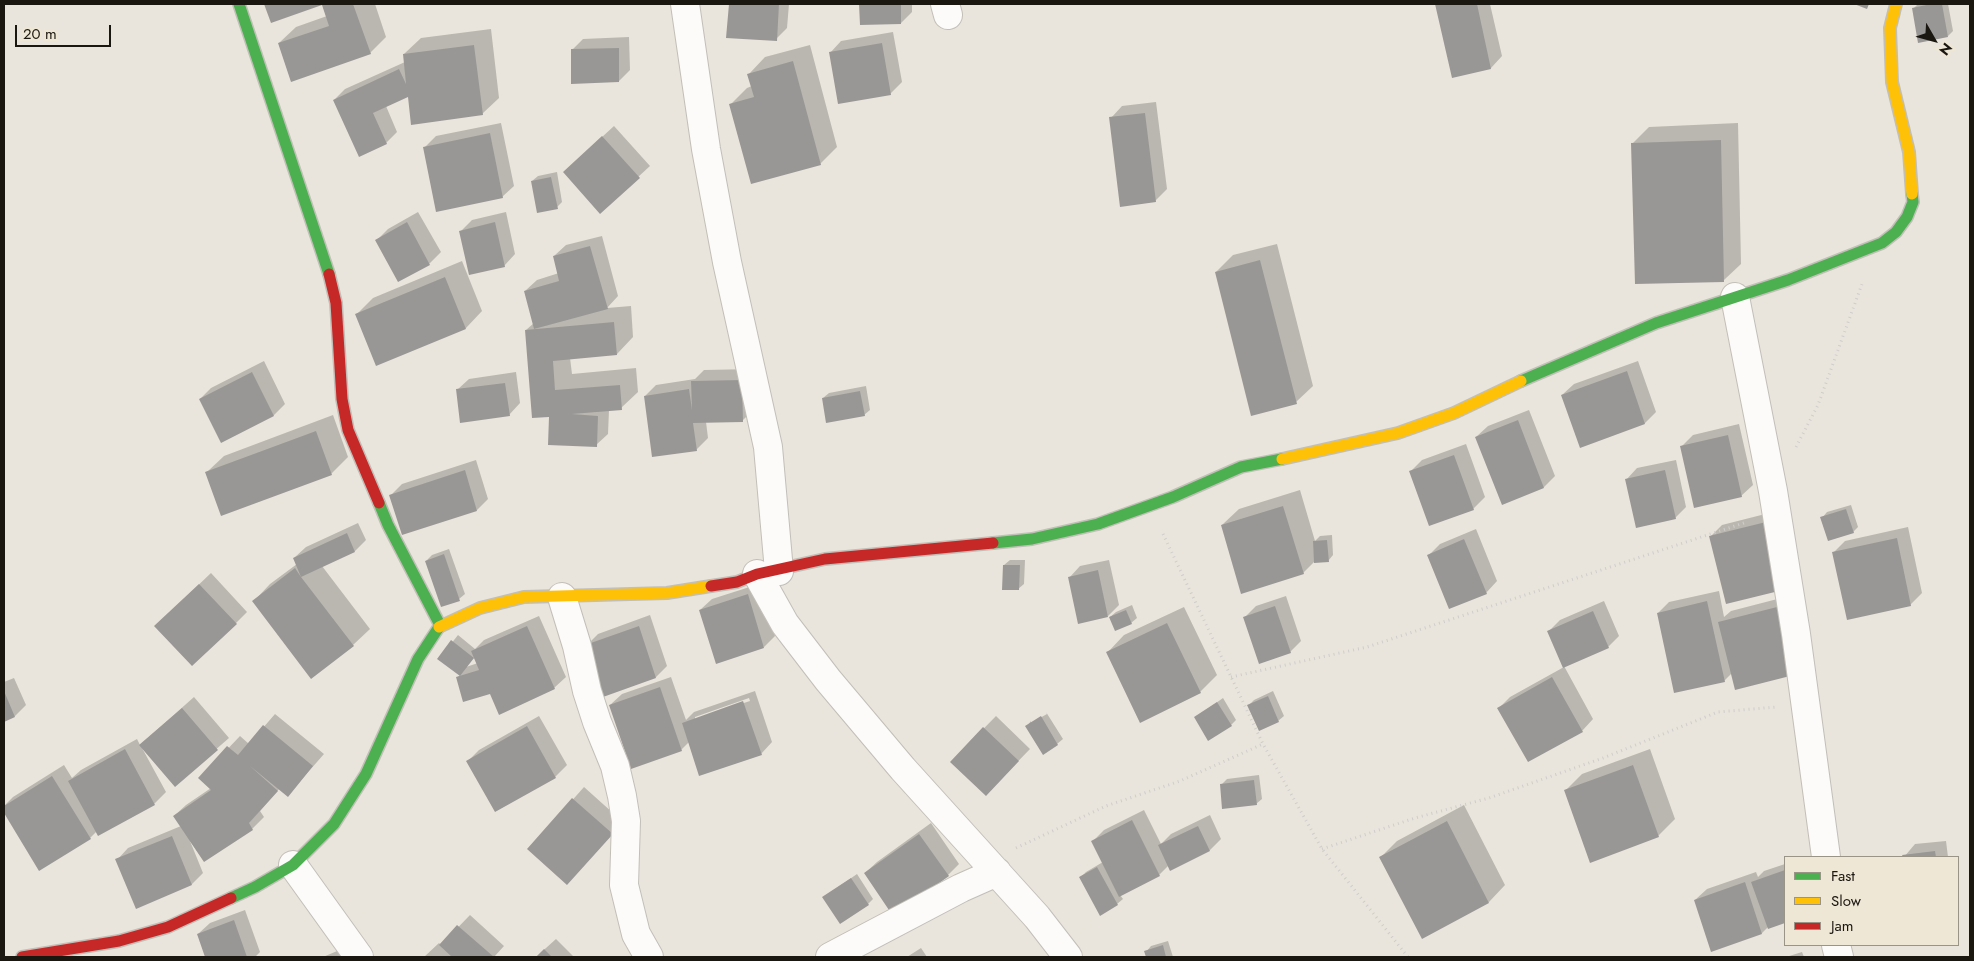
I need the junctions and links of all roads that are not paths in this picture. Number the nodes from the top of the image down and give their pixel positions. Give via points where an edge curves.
1 (239, 4) edge
2 (685, 4) edge
3 (1896, 4) edge
4 (1735, 296) junction
5 (768, 573) junction
6 (562, 597) junction
7 (440, 624) junction
8 (1826, 856) edge
9 (293, 865) junction
10 (992, 867) junction
11 (22, 957) edge
12 (359, 957) edge
13 (649, 957) edge
14 (830, 957) edge
15 (1068, 957) edge

1 - 7 street via 328,264 336,303 342,399 348,430 388,525
2 - 5 street via 727,262 768,447
3 - 4 street via 1890,28 1892,82 1909,152 1913,202 1907,217 1882,243 1788,280
4 - 5 street via 1656,323 1454,413 1407,430 1241,468 1098,524 1032,539 825,559
4 - 8 street via 1776,513
5 - 6 street via 737,582 667,593
5 - 10 street via 784,624 903,769
6 - 7 street via 524,597 480,608
6 - 13 street via 597,722 615,766 626,821 624,885 636,934
7 - 9 street via 418,659 366,774 334,824
9 - 11 street via 255,887 168,927 119,941
9 - 12 street
10 - 14 street via 961,888
10 - 15 street

